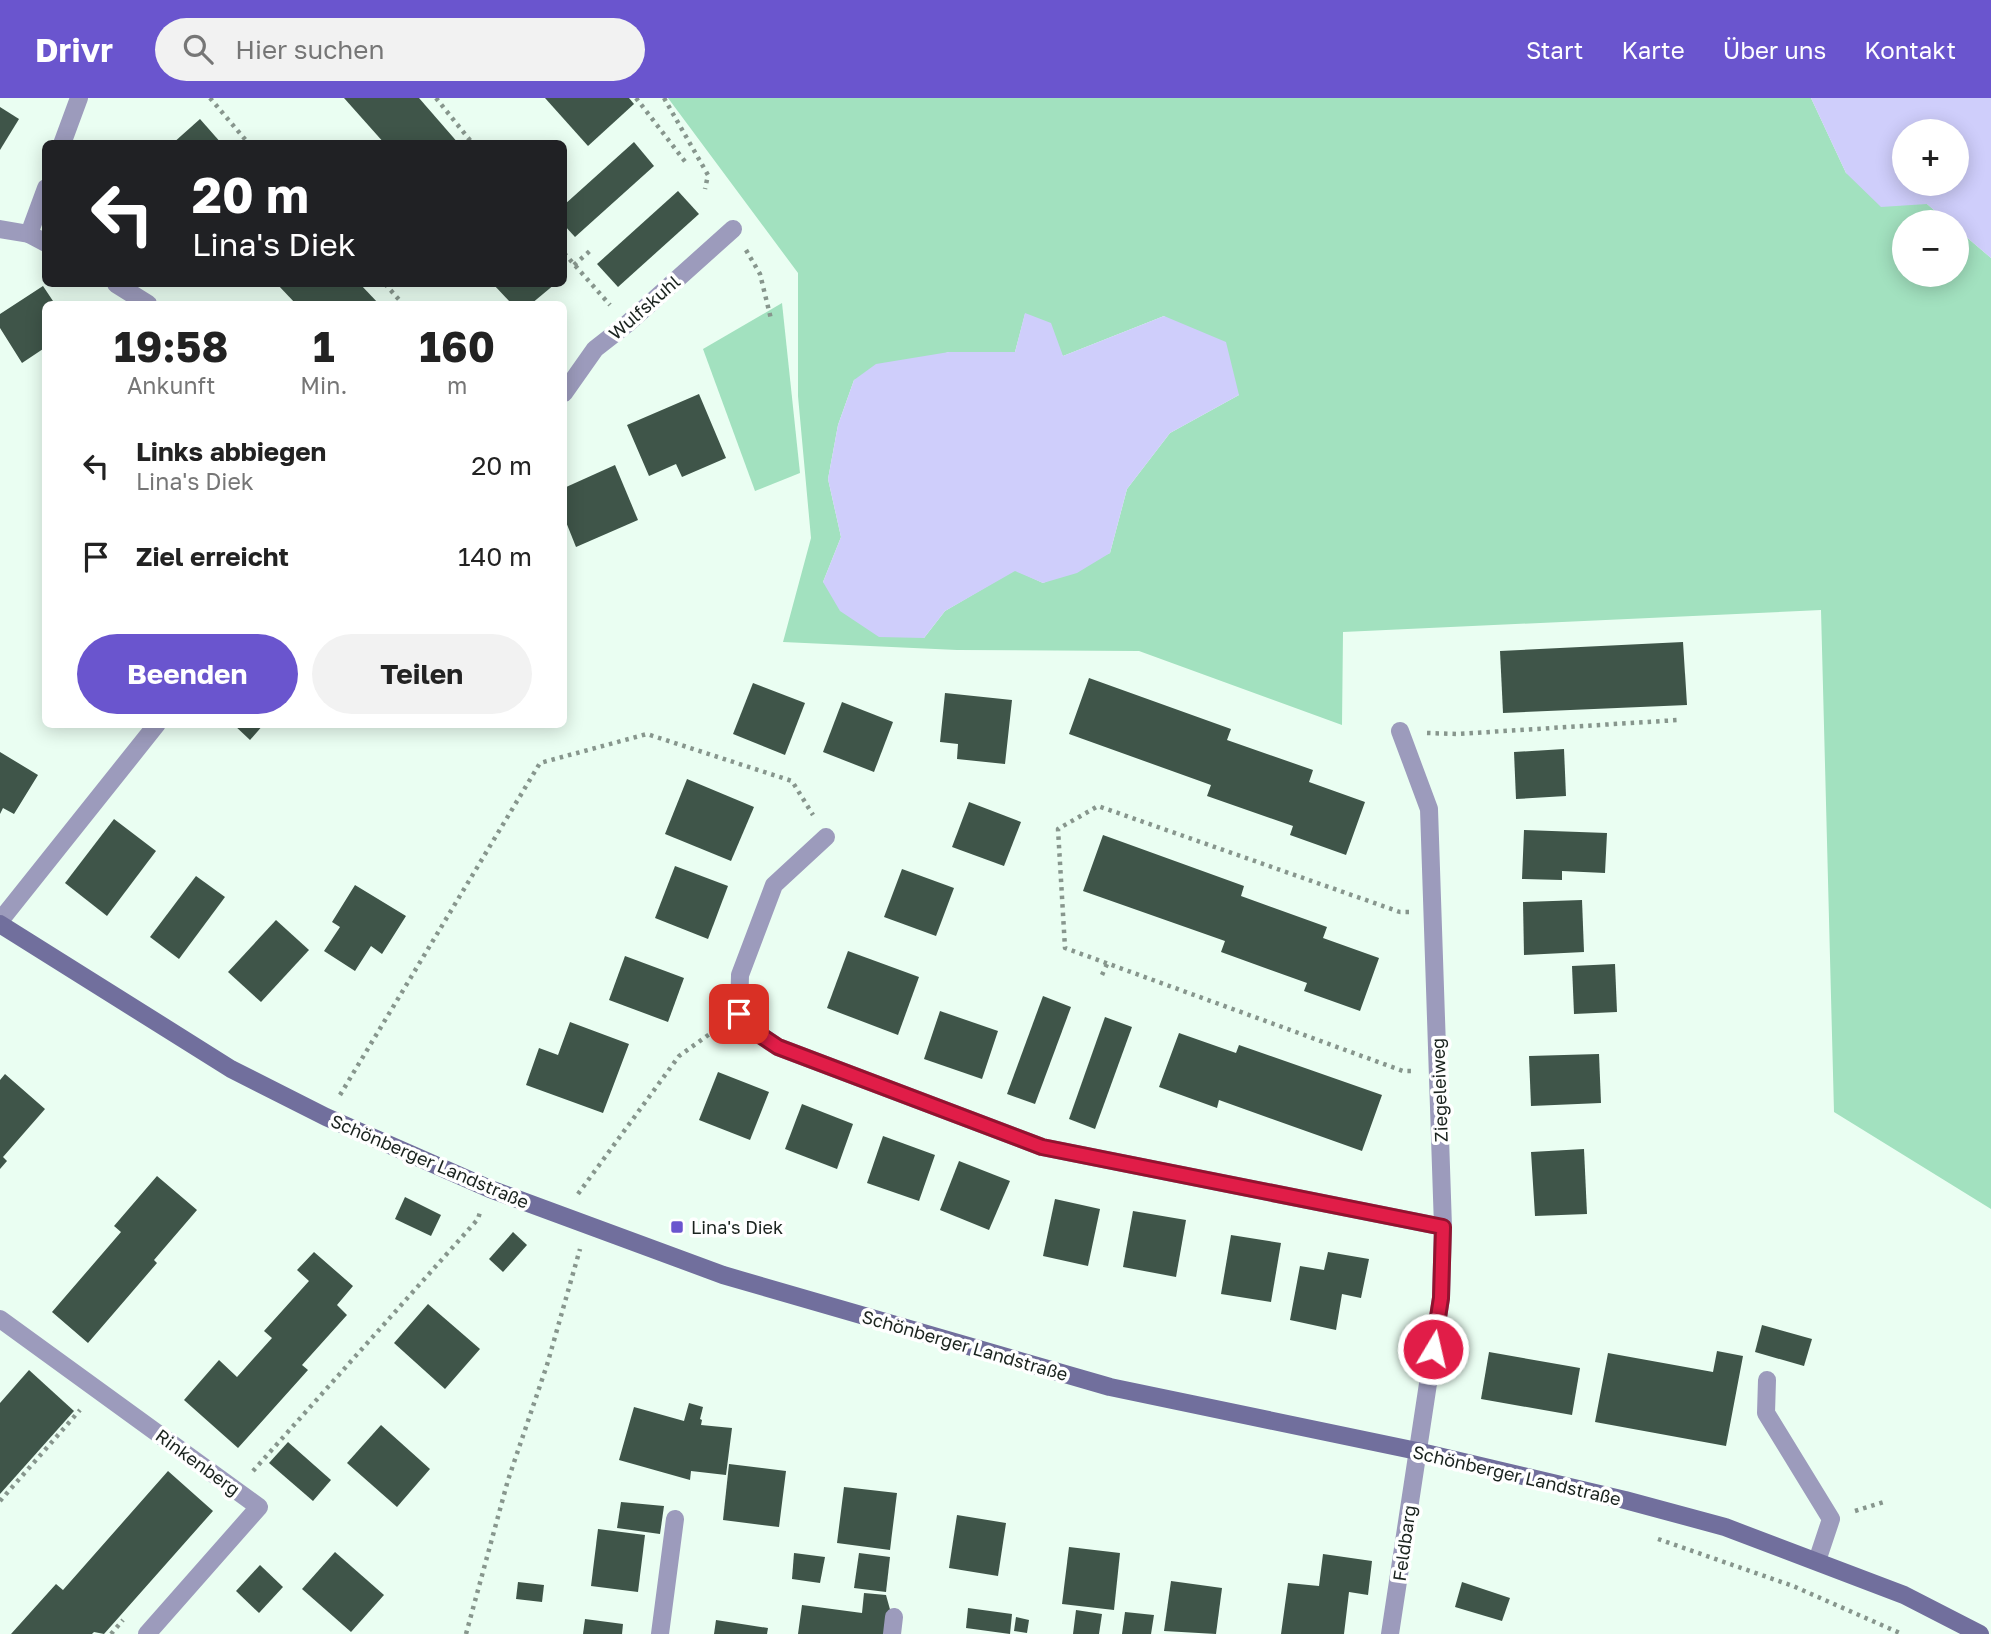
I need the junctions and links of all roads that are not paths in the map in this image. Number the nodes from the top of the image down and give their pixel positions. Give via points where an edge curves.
1 (79, 98) edge
2 (63, 140) edge
3 (42, 199) edge
4 (0, 229) edge
5 (733, 229) road end
6 (29, 234) junction
7 (42, 241) edge
8 (121, 287) edge
9 (143, 301) edge
10 (567, 389) edge
11 (154, 728) edge
12 (1400, 731) road end
13 (826, 836) road end
14 (0, 922) edge
15 (1443, 1227) junction
16 (0, 1319) edge
17 (1767, 1380) dead end
18 (1417, 1451) junction
19 (675, 1519) dead end
20 (1817, 1561) junction
21 (147, 1634) edge
22 (660, 1634) edge
23 (1390, 1634) edge
24 (1980, 1634) edge

1 - 2 street
3 - 6 street
4 - 6 street
5 - 10 street, Wulfskuhl via 595,349
6 - 7 street
8 - 9 street
11 - 14 street
12 - 15 street, Ziegeleiweg via 1429,808
13 - 15 street via 774,885 740,975 739,1014 778,1047 1042,1147
14 - 18 main road, Schönberger Landstraße via 231,1069 490,1189 568,1219 723,1275 1110,1387
15 - 18 street, Ziegeleiweg via 1441,1298
16 - 21 street, Rinkenberg via 259,1507
17 - 20 street via 1766,1413 1831,1519
18 - 20 main road, Schönberger Landstraße via 1625,1500
18 - 23 street, Feldbarg
19 - 22 street
20 - 24 main road, Schönberger Landstraße via 1904,1595

